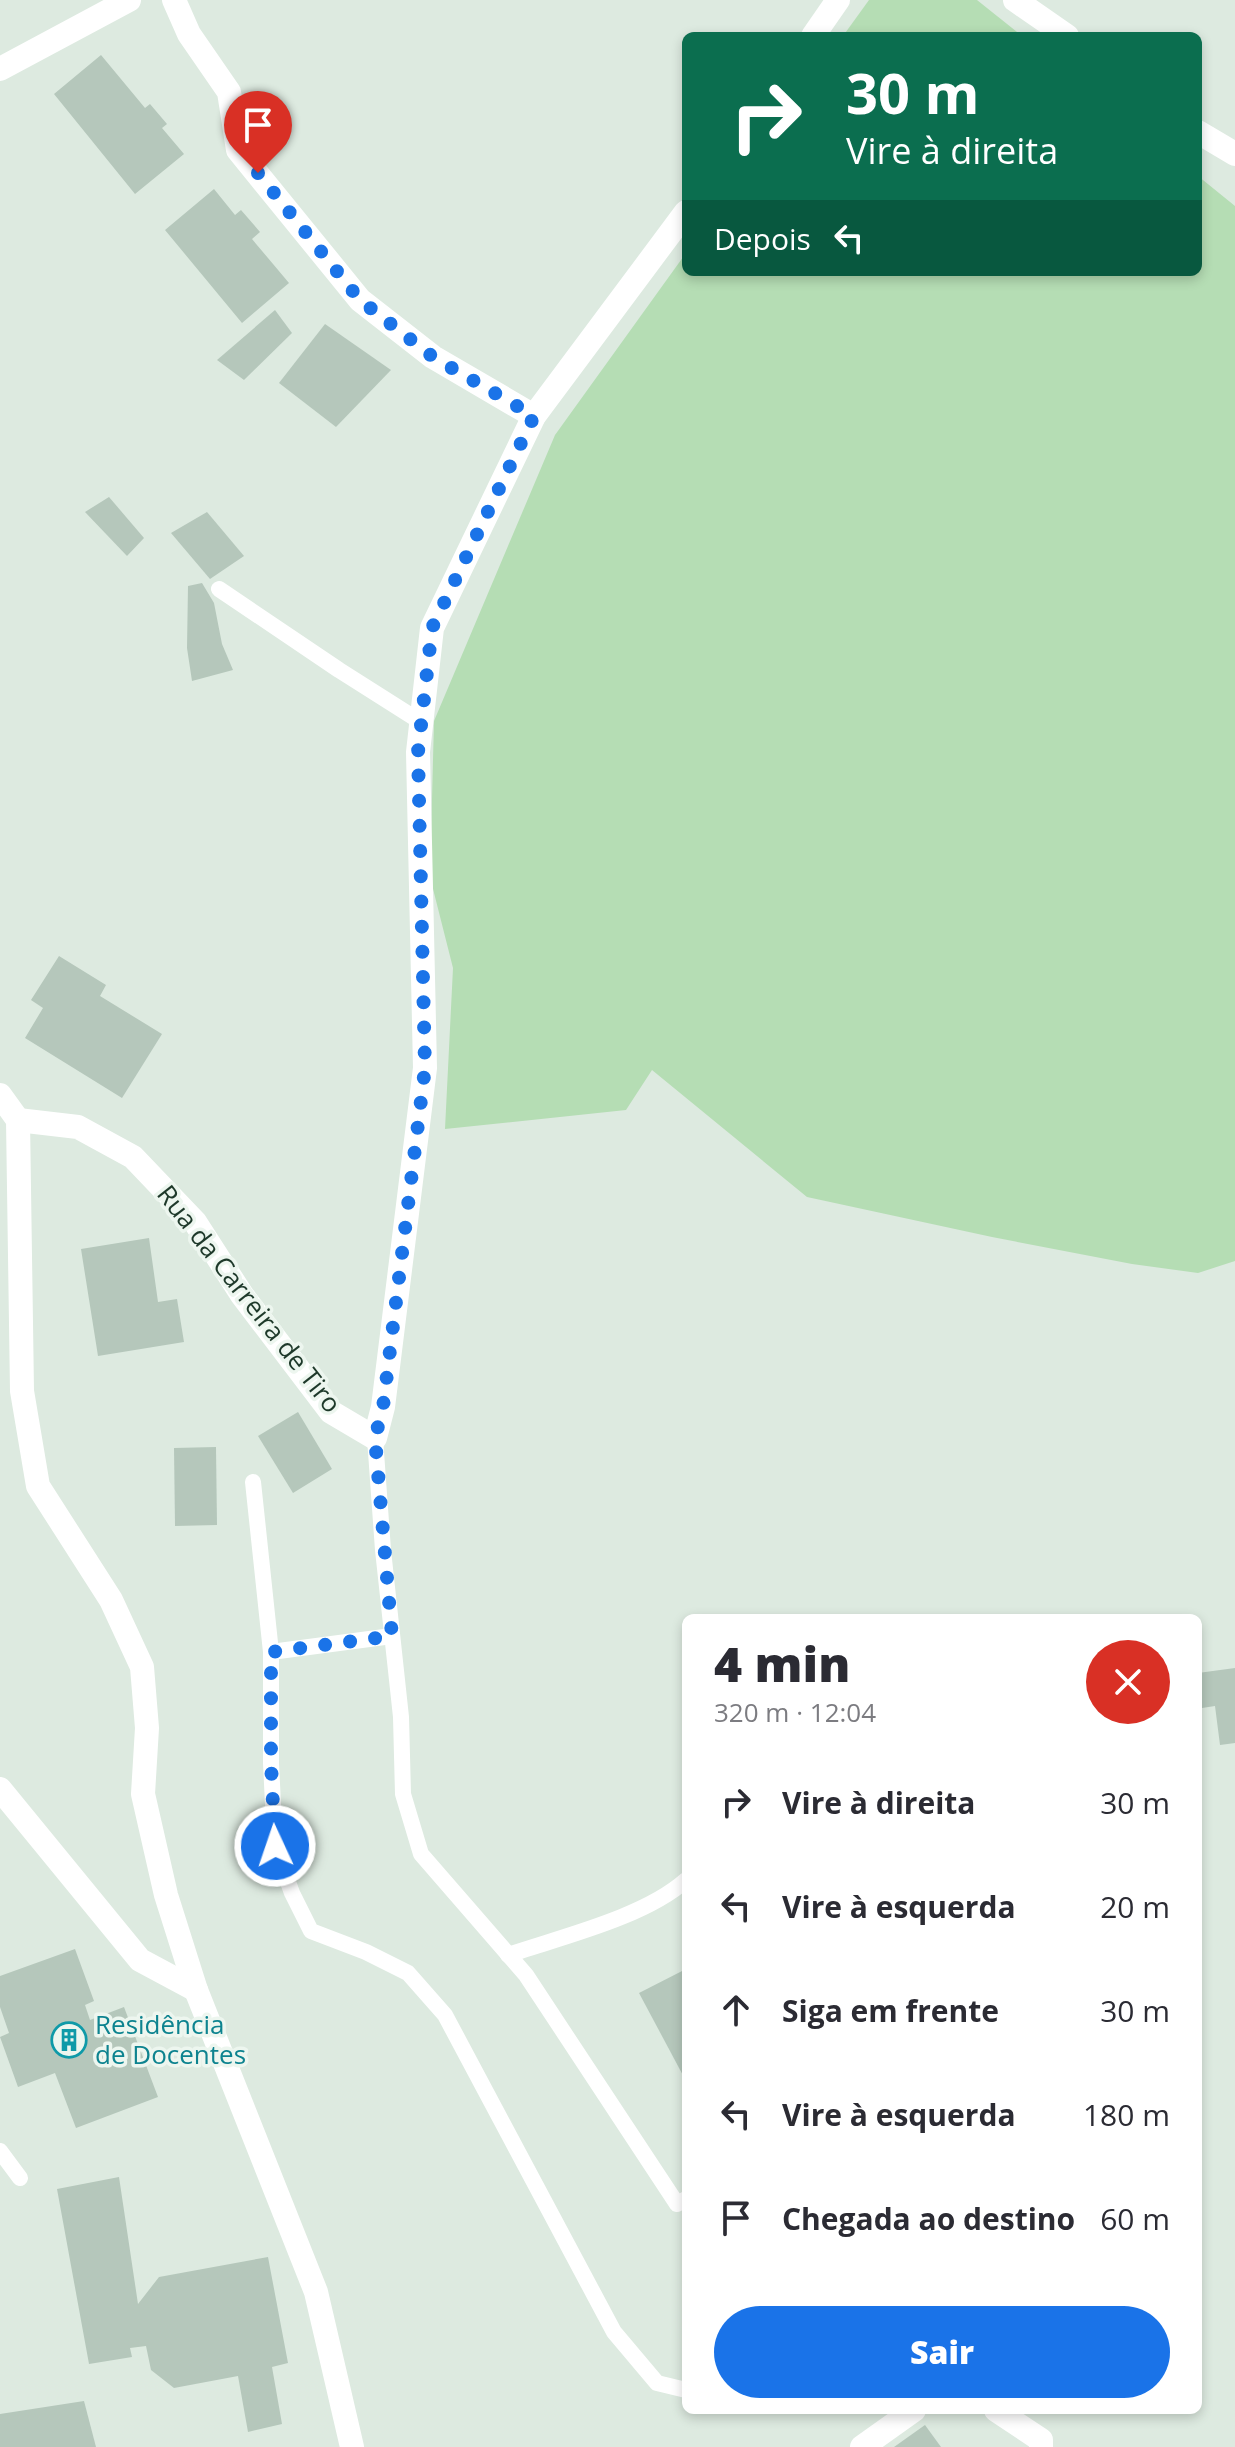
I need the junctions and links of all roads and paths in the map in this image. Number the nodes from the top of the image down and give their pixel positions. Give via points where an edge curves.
1 (129, 0) edge
2 (174, 0) edge
3 (838, 0) edge
4 (1015, 0) edge
5 (816, 32) edge
6 (1061, 32) edge
7 (0, 69) edge
8 (1202, 134) edge
9 (1235, 154) edge
10 (682, 217) edge
11 (534, 416) junction
12 (219, 589) dead end
13 (421, 722) junction
14 (0, 1095) edge
15 (18, 1120) junction
16 (375, 1438) junction
17 (253, 1482) dead end
18 (392, 1636) junction
19 (271, 1652) junction
20 (0, 1789) edge
21 (682, 1884) edge
22 (508, 1955) junction
23 (196, 1990) junction
24 (0, 2151) edge
25 (20, 2178) dead end
26 (682, 2201) edge
27 (682, 2389) edge
28 (908, 2414) edge
29 (1003, 2414) edge
30 (352, 2447) edge
31 (862, 2447) edge
32 (1041, 2447) edge

1 - 7 street
2 - 11 street via 189,34 229,92 238,150 360,300 433,357
3 - 5 street
4 - 6 street
8 - 9 street
10 - 11 street, Rua da Carreira de Tiro
11 - 13 street, Rua da Carreira de Tiro via 432,628
12 - 13 lane
13 - 16 street, Rua da Carreira de Tiro via 425,1068
14 - 15 street
15 - 16 street, Rua da Carreira de Tiro via 78,1127 133,1157 195,1222 242,1295 331,1412
15 - 23 street via 22,1391 38,1486 111,1600 142,1667 147,1728 143,1794 166,1895
16 - 18 lane
17 - 19 lane
18 - 19 lane
18 - 22 lane via 403,1794 421,1854
19 - 27 lane via 275,1846 311,1931 408,1973 445,2015 614,2332 657,2383
20 - 23 street via 140,1960
21 - 22 lane via 625,1915
22 - 26 lane via 677,2204
23 - 30 street via 316,2292
24 - 25 lane
28 - 31 street
29 - 32 street via 1041,2440

